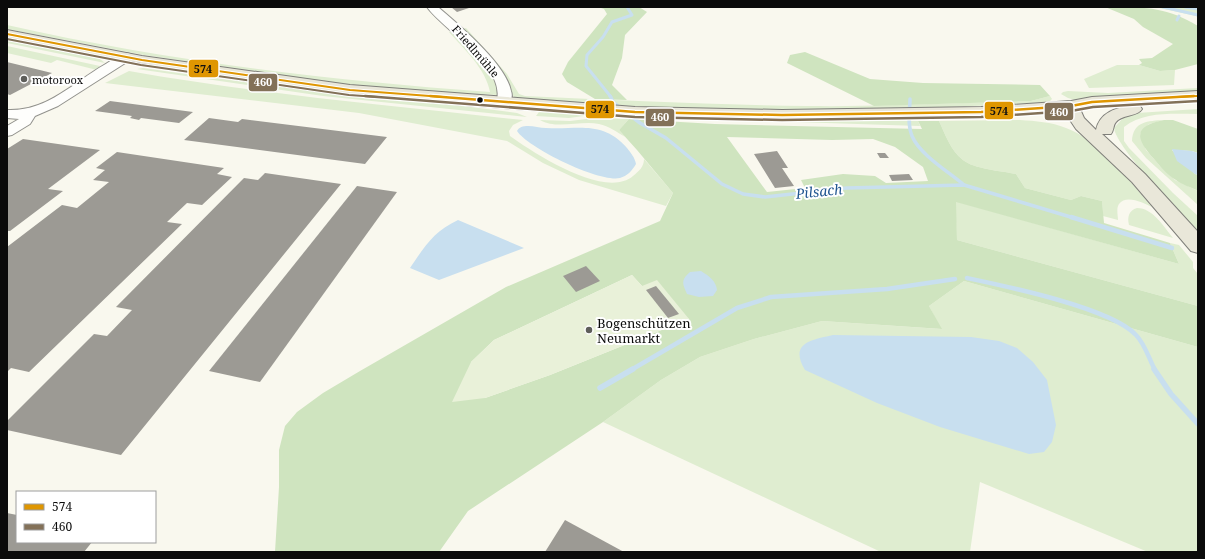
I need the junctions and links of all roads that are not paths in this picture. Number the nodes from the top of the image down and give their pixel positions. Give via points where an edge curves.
1 (432, 7) edge
2 (7, 34) edge
3 (126, 57) junction
4 (142, 60) junction
5 (80, 88) junction
6 (1198, 96) edge
7 (503, 103) junction
8 (1198, 105) edge
9 (1071, 106) junction
10 (1134, 109) junction
11 (981, 112) junction
12 (7, 114) edge
13 (29, 114) junction
14 (7, 132) edge
15 (1100, 133) junction
16 (1198, 246) edge

1 - 7 street, Friedlmühle via 458,29 494,71 506,92
2 - 3 main road
3 - 4 main road
3 - 5 street via 94,76
4 - 5 street via 113,76
4 - 7 main road via 342,89
5 - 13 street
6 - 9 main road via 1092,102
7 - 11 main road via 635,112 738,115
8 - 10 main road
9 - 10 main road via 1088,109
9 - 11 main road
9 - 15 main road via 1073,114
10 - 15 main road via 1111,117
11 - 15 main road via 1043,117
12 - 13 street
13 - 14 street via 25,121
15 - 16 main road

